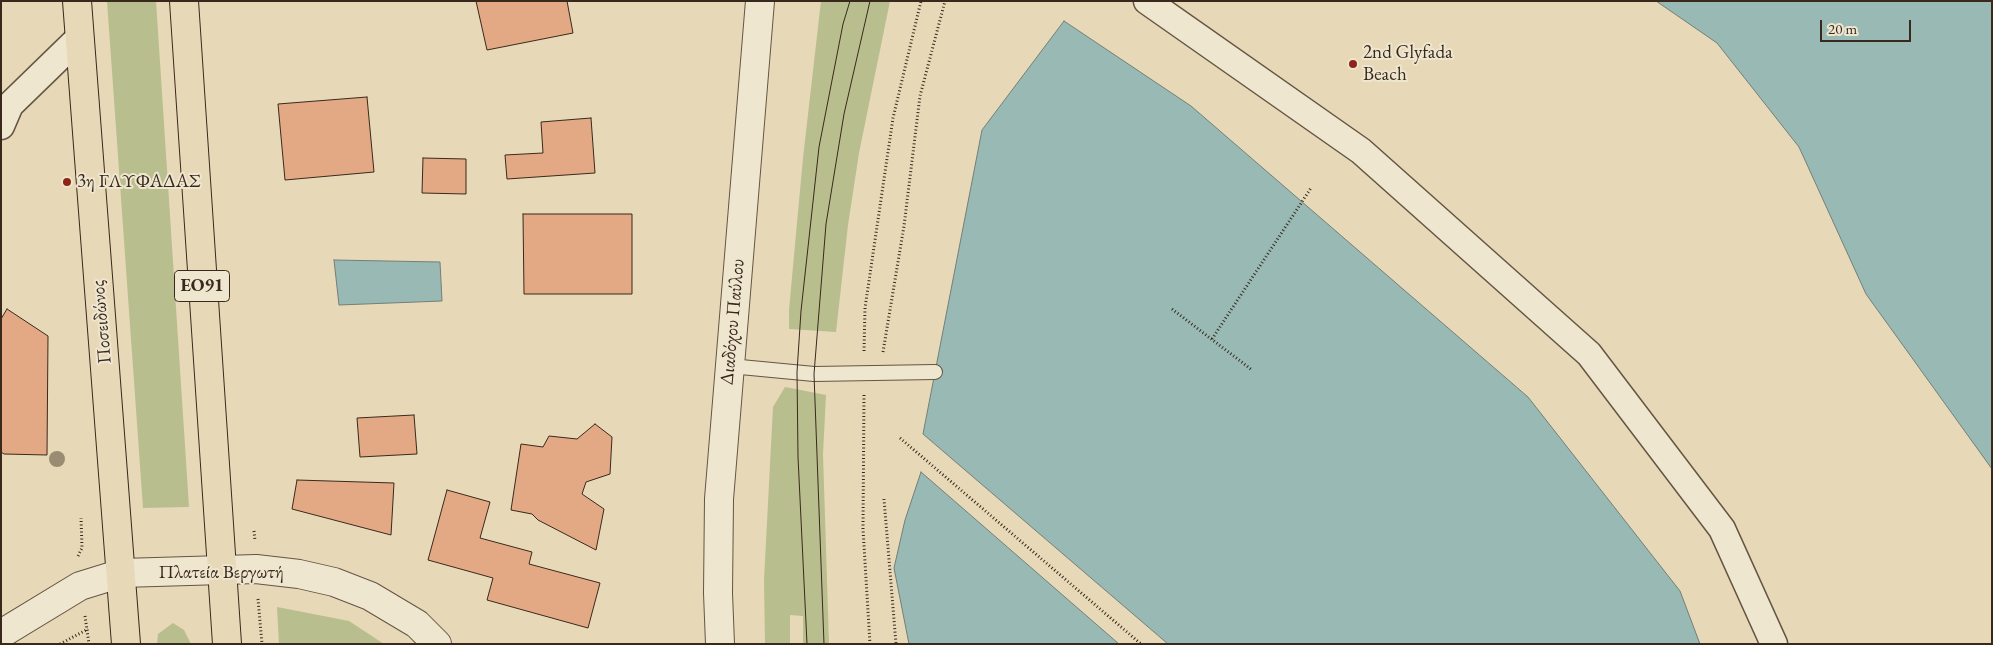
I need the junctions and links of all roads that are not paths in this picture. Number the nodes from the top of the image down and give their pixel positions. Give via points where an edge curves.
1 (77, 1) edge
2 (184, 1) edge
3 (760, 1) edge
4 (1146, 1) edge
5 (79, 38) junction
6 (1, 126) edge
7 (730, 366) junction
8 (935, 372) dead end
9 (221, 571) junction
10 (122, 573) junction
11 (1, 634) edge
12 (126, 644) edge
13 (227, 644) edge
14 (437, 644) edge
15 (720, 644) edge
16 (1774, 644) edge

1 - 5 highway, Ποσειδώνος
2 - 9 highway, ΕΟ91
3 - 7 street, Διαδόχου Παύλου
4 - 16 street via 1361,151 1588,354 1722,529
5 - 6 street via 10,104
5 - 10 highway, Ποσειδώνος
7 - 8 lane via 814,374
7 - 15 street, Διαδόχου Παύλου via 719,498
9 - 10 street, Πλατεία Βεργωτή
9 - 13 highway, ΕΟ91
9 - 14 street, Πλατεία Βεργωτή via 262,570 334,582 370,596 417,624
10 - 11 street, Πλατεία Βεργωτή via 80,586
10 - 12 highway, Ποσειδώνος

